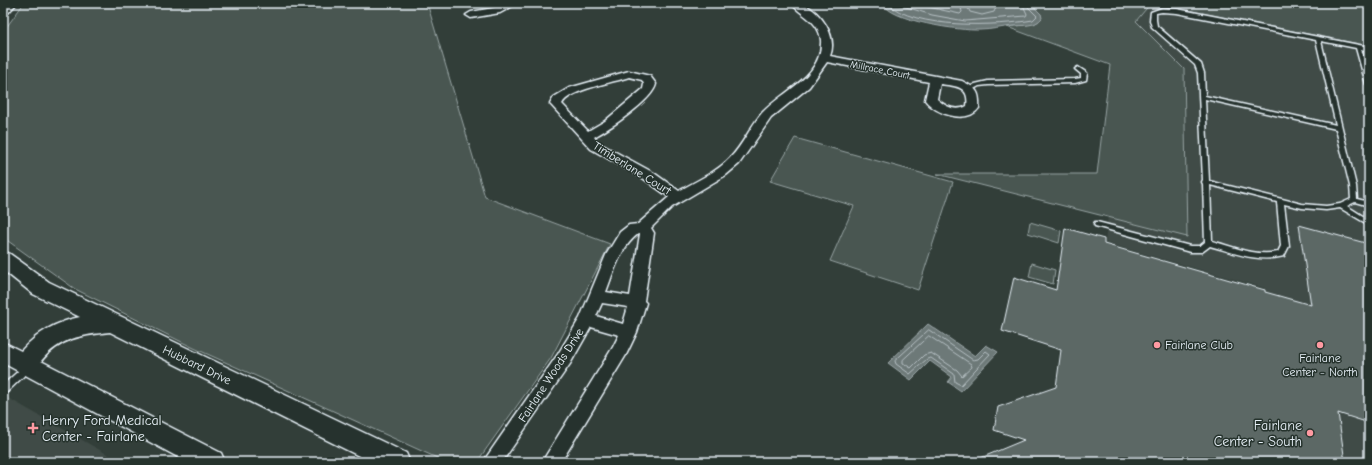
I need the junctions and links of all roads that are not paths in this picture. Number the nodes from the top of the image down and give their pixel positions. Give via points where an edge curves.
1 (10, 3) edge
2 (513, 3) edge
3 (796, 3) edge
4 (3, 10) edge
5 (471, 15) dead end
6 (1318, 39) junction
7 (1358, 47) junction
8 (1369, 49) edge
9 (824, 58) junction
10 (1078, 70) dead end
11 (935, 80) junction
12 (1369, 84) edge
13 (970, 89) junction
14 (1202, 97) junction
15 (1339, 128) junction
16 (586, 138) junction
17 (1205, 182) junction
18 (678, 197) junction
19 (1354, 200) junction
20 (1280, 201) junction
21 (1369, 204) edge
22 (1341, 206) junction
23 (1369, 223) edge
24 (1097, 224) dead end
25 (642, 228) junction
26 (1209, 243) junction
27 (3, 258) edge
28 (597, 296) junction
29 (638, 303) junction
30 (587, 320) junction
31 (109, 322) junction
32 (629, 332) junction
33 (3, 352) edge
34 (27, 364) junction
35 (3, 390) edge
36 (212, 462) edge
37 (397, 462) edge
38 (492, 462) edge
39 (552, 462) edge

1 - 4 street
2 - 5 street via 496,11
3 - 9 street via 809,11 822,27 826,43
6 - 7 lane
6 - 14 lane via 1177,11 1154,12 1152,20 1155,27 1198,64
6 - 15 lane
7 - 8 lane
7 - 12 lane
9 - 11 street, Millrace Court
9 - 18 street, Fairlane Woods Drive via 805,85 767,115 735,161
10 - 13 lane via 1084,73 1084,79 988,84
11 - 13 street, Millrace Court via 958,83
11 - 13 street via 931,100 938,108 952,113 965,113 972,108 974,98
14 - 15 lane
14 - 17 lane
15 - 19 lane
16 - 16 street, Timberlane Court via 556,104 558,99 573,90 629,74 646,78 650,84 648,90 609,124
16 - 18 street, Timberlane Court via 595,146 649,176
17 - 20 lane
17 - 26 lane
18 - 25 street, Fairlane Woods Drive
19 - 21 lane
19 - 22 lane
20 - 22 lane via 1326,208
20 - 26 lane via 1285,246 1281,254 1272,257 1256,256
22 - 23 lane
24 - 26 lane via 1190,249 1202,249
25 - 28 street, Fairlane Woods Drive via 634,229 618,246
25 - 29 street via 647,233
27 - 31 street, Hubbard Drive via 41,288
28 - 29 street
28 - 30 street, Fairlane Woods Drive
29 - 32 street
30 - 32 street
30 - 38 street, Fairlane Woods Drive via 564,359
31 - 34 street via 90,324 58,333 44,342
31 - 37 street, Hubbard Drive
32 - 39 street
33 - 34 street
34 - 35 lane
34 - 36 street

